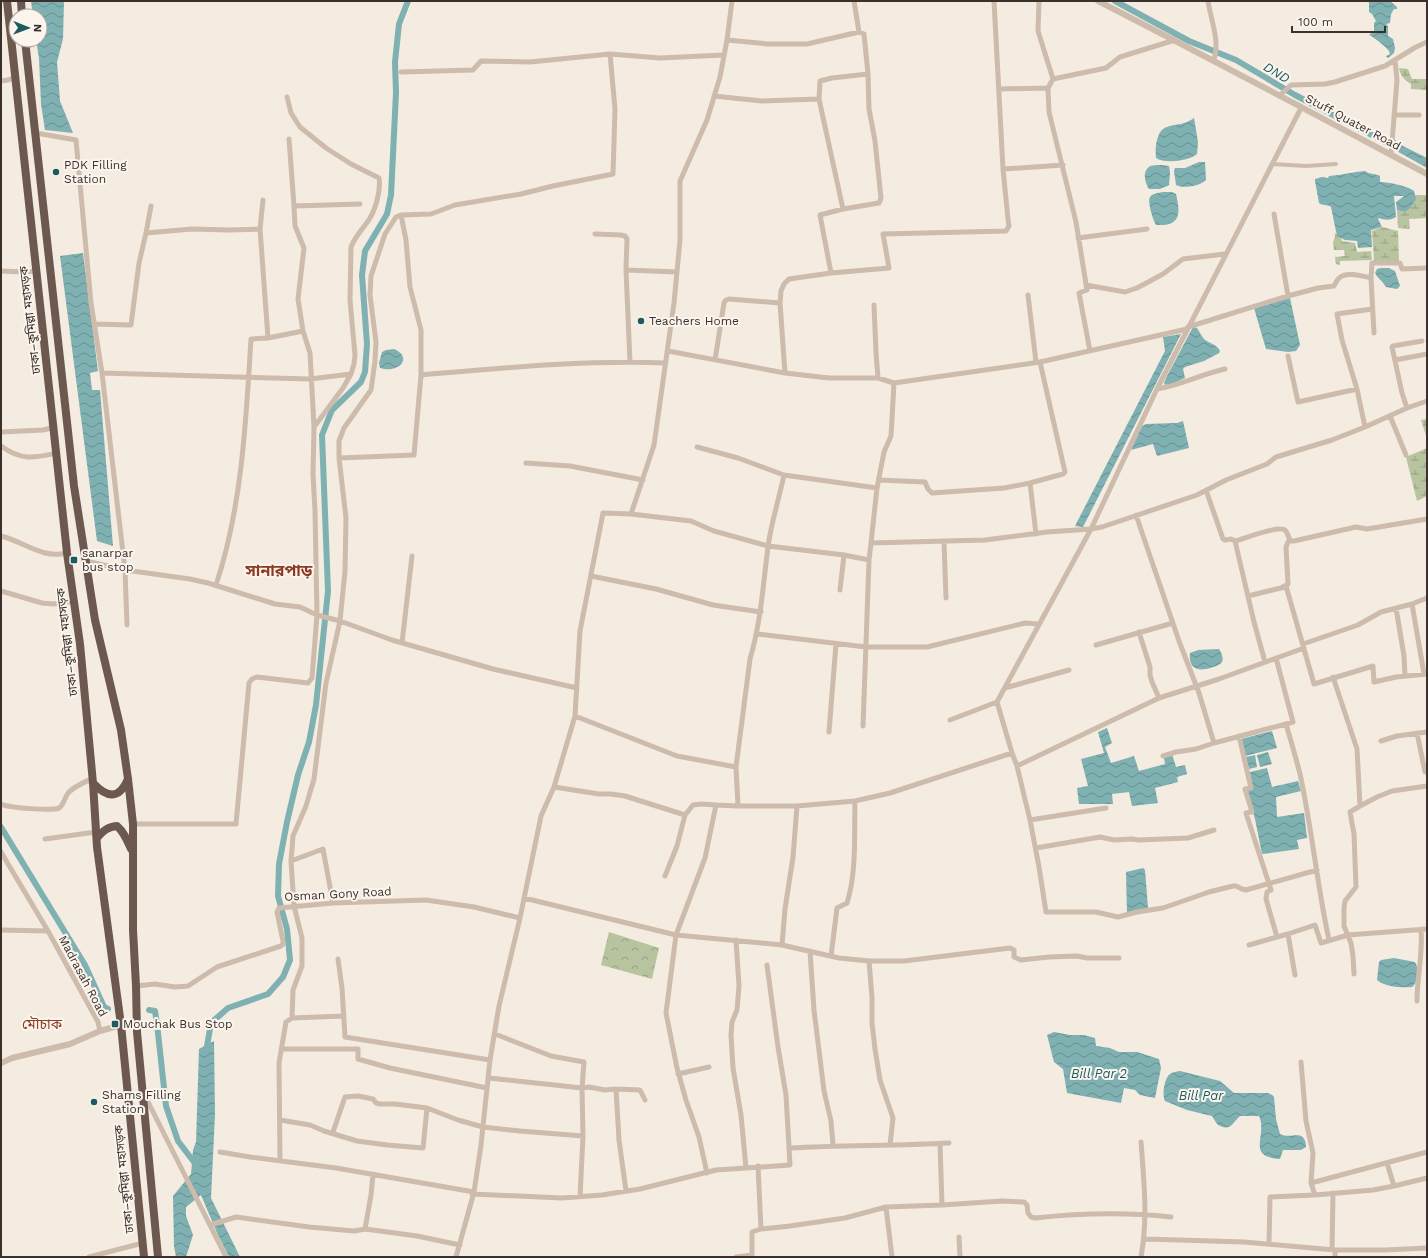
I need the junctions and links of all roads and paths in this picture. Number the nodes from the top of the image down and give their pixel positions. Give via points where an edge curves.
1 (7, 1) edge
2 (732, 1) edge
3 (854, 1) edge
4 (994, 1) edge
5 (1039, 1) edge
6 (1098, 1) edge
7 (1208, 1) edge
8 (860, 32) junction
9 (727, 40) junction
10 (1175, 40) junction
11 (1427, 42) edge
12 (26, 48) edge
13 (610, 54) junction
14 (724, 55) junction
15 (1214, 60) junction
16 (1395, 60) junction
17 (401, 72) dead end
18 (868, 74) junction
19 (16, 77) junction
20 (1053, 79) junction
21 (1, 81) edge
22 (1048, 88) junction
23 (999, 89) junction
24 (1281, 94) junction
25 (714, 96) junction
26 (287, 97) dead end
27 (819, 99) junction
28 (1301, 108) junction
29 (1394, 115) junction
30 (1419, 115) dead end
31 (36, 133) junction
32 (289, 139) dead end
33 (1391, 152) junction
34 (1272, 164) junction
35 (1336, 164) dead end
36 (1063, 165) junction
37 (1003, 169) junction
38 (1427, 174) edge
39 (263, 200) dead end
40 (360, 204) dead end
41 (151, 206) dead end
42 (294, 206) junction
43 (843, 209) junction
44 (1274, 214) dead end
45 (401, 215) junction
46 (260, 229) junction
47 (1147, 229) dead end
48 (146, 233) junction
49 (595, 234) dead end
50 (1078, 238) junction
51 (1225, 254) junction
52 (1427, 268) edge
53 (626, 270) junction
54 (1, 271) edge
55 (36, 271) junction
56 (677, 272) junction
57 (831, 273) junction
58 (1371, 278) junction
59 (1086, 285) junction
60 (1028, 295) dead end
61 (1288, 296) junction
62 (780, 303) junction
63 (874, 305) dead end
64 (1372, 309) junction
65 (94, 324) junction
66 (1188, 328) junction
67 (302, 331) junction
68 (1374, 333) dead end
69 (268, 338) junction
70 (1422, 341) dead end
71 (668, 351) junction
72 (1090, 351) junction
73 (1427, 354) edge
74 (1288, 356) dead end
75 (714, 360) junction
76 (1395, 360) junction
77 (630, 362) junction
78 (1038, 362) junction
79 (666, 363) junction
80 (1226, 369) dead end
81 (102, 373) junction
82 (785, 373) junction
83 (351, 374) junction
84 (421, 375) junction
85 (249, 377) junction
86 (310, 378) junction
87 (878, 378) junction
88 (894, 383) junction
89 (1157, 389) junction
90 (1357, 389) junction
91 (1427, 401) edge
92 (1407, 408) junction
93 (1390, 416) junction
94 (55, 427) junction
95 (314, 427) junction
96 (1364, 428) junction
97 (1, 432) edge
98 (1, 446) edge
99 (697, 447) dead end
100 (57, 453) junction
101 (1406, 456) dead end
102 (338, 458) junction
103 (526, 464) dead end
104 (784, 475) junction
105 (643, 480) junction
106 (879, 480) junction
107 (1030, 483) junction
108 (877, 488) junction
109 (1206, 490) junction
110 (631, 514) junction
111 (1136, 516) junction
112 (1427, 519) edge
113 (1091, 529) junction
114 (1036, 534) junction
115 (1, 536) edge
116 (1290, 540) junction
117 (1235, 541) junction
118 (944, 542) junction
119 (871, 543) junction
120 (768, 546) junction
121 (68, 554) junction
122 (844, 555) junction
123 (412, 556) dead end
124 (869, 560) junction
125 (86, 561) junction
126 (125, 570) junction
127 (591, 576) junction
128 (216, 585) junction
129 (1286, 586) junction
130 (1, 590) edge
131 (840, 590) dead end
132 (1248, 596) junction
133 (946, 598) dead end
134 (1427, 598) edge
135 (74, 601) junction
136 (1412, 604) junction
137 (1396, 608) junction
138 (761, 612) junction
139 (317, 615) junction
140 (340, 621) junction
141 (1173, 622) junction
142 (1039, 624) junction
143 (127, 625) dead end
144 (1138, 632) junction
145 (757, 634) junction
146 (402, 643) junction
147 (836, 644) junction
148 (1096, 645) dead end
149 (1304, 646) junction
150 (866, 647) junction
151 (1276, 658) junction
152 (1265, 662) junction
153 (1069, 670) dead end
154 (1425, 674) edge
155 (1404, 676) junction
156 (1333, 678) junction
157 (1196, 686) junction
158 (577, 688) junction
159 (1005, 688) junction
160 (1159, 698) junction
161 (997, 702) junction
162 (575, 716) junction
163 (950, 720) dead end
164 (1286, 724) junction
165 (863, 726) dead end
166 (829, 732) dead end
167 (1427, 732) edge
168 (1417, 733) junction
169 (1239, 736) junction
170 (1381, 741) dead end
171 (1214, 743) junction
172 (1012, 753) junction
173 (1163, 756) dead end
174 (1017, 766) junction
175 (736, 767) junction
176 (1427, 771) edge
177 (128, 779) junction
178 (93, 780) junction
179 (1427, 786) edge
180 (554, 787) junction
181 (855, 801) junction
182 (1, 804) edge
183 (716, 805) junction
184 (738, 806) junction
185 (797, 806) junction
186 (1360, 806) junction
187 (1106, 808) dead end
188 (685, 815) junction
189 (1030, 820) junction
190 (133, 824) junction
191 (1214, 830) dead end
192 (96, 835) junction
193 (45, 839) dead end
194 (1036, 848) junction
195 (1, 852) edge
196 (133, 852) junction
197 (291, 861) junction
198 (1317, 870) junction
199 (665, 876) dead end
200 (1268, 883) junction
201 (524, 898) junction
202 (333, 903) junction
203 (293, 906) junction
204 (520, 918) junction
205 (1427, 929) edge
206 (1, 930) edge
207 (1421, 930) junction
208 (48, 931) junction
209 (1288, 934) junction
210 (676, 935) junction
211 (1348, 935) junction
212 (1277, 937) junction
213 (736, 940) junction
214 (1329, 940) junction
215 (782, 945) junction
216 (1249, 945) dead end
217 (810, 951) junction
218 (831, 956) junction
219 (1120, 958) dead end
220 (338, 959) dead end
221 (869, 961) junction
222 (767, 965) dead end
223 (1354, 974) dead end
224 (1295, 975) dead end
225 (136, 986) junction
226 (1417, 1001) dead end
227 (344, 1016) junction
228 (292, 1018) junction
229 (120, 1025) junction
230 (100, 1031) junction
231 (494, 1034) junction
232 (281, 1049) junction
233 (490, 1060) junction
234 (1, 1062) edge
235 (1301, 1062) dead end
236 (710, 1067) dead end
237 (678, 1074) junction
238 (488, 1078) junction
239 (141, 1088) junction
240 (487, 1088) junction
241 (582, 1088) junction
242 (616, 1089) junction
243 (645, 1100) dead end
244 (426, 1108) junction
245 (280, 1120) junction
246 (483, 1127) junction
247 (333, 1132) junction
248 (583, 1136) junction
249 (1141, 1142) dead end
250 (949, 1143) dead end
251 (940, 1144) junction
252 (834, 1145) junction
253 (890, 1145) junction
254 (790, 1148) junction
255 (220, 1152) dead end
256 (1427, 1152) edge
257 (280, 1161) junction
258 (1387, 1163) junction
259 (758, 1166) junction
260 (746, 1168) junction
261 (707, 1173) junction
262 (373, 1174) junction
263 (1427, 1178) edge
264 (1312, 1183) junction
265 (1394, 1186) junction
266 (626, 1191) junction
267 (473, 1193) junction
268 (1334, 1193) junction
269 (1315, 1195) junction
270 (580, 1197) junction
271 (942, 1205) junction
272 (886, 1207) junction
273 (1145, 1214) junction
274 (1171, 1217) dead end
275 (211, 1224) junction
276 (365, 1229) junction
277 (761, 1229) junction
278 (959, 1237) dead end
279 (1145, 1239) junction
280 (143, 1243) junction
281 (1269, 1244) junction
282 (460, 1245) junction
283 (1427, 1248) edge
284 (1334, 1250) junction
285 (752, 1256) edge
286 (89, 1257) edge
287 (144, 1257) edge
288 (158, 1257) edge
289 (226, 1257) edge
290 (456, 1257) edge
291 (736, 1257) edge
292 (892, 1257) edge
293 (960, 1257) edge
294 (1142, 1257) edge
295 (1335, 1257) edge

1 - 19 highway, ঢাকা–কুমিল্লা মহাসড়ক
2 - 9 street
3 - 8 street
4 - 23 street
5 - 20 street via 1038,31
6 - 10 street, Stuff Quater Road
7 - 15 street via 1216,40
8 - 9 street via 807,44
8 - 18 street via 864,34
9 - 14 street
10 - 15 street, Stuff Quater Road
10 - 20 street via 1120,57 1106,68
11 - 16 street
12 - 31 highway, ঢাকা–কুমিল্লা মহাসড়ক
13 - 14 street via 660,58
13 - 17 street via 530,62 481,61 473,70
13 - 45 street via 615,109 613,174 455,205 431,214
14 - 25 street
15 - 24 street, Stuff Quater Road
16 - 24 street via 1385,66 1335,82 1291,85
16 - 29 street via 1397,80
18 - 27 street via 820,81
18 - 43 street via 869,109 881,198 879,203
19 - 21 street
19 - 55 highway, ঢাকা–কুমিল্লা মহাসড়ক
20 - 22 street
22 - 23 street
22 - 36 street via 1049,112
23 - 37 street
24 - 28 street, Stuff Quater Road
25 - 27 street via 762,101
25 - 56 street via 707,120 680,181
26 - 83 street via 291,112 300,126 326,148 379,178 378,195 371,217 351,247 350,300 355,354
27 - 43 street
28 - 33 street, Stuff Quater Road
28 - 34 street
29 - 30 street
29 - 33 street
31 - 65 street via 76,140
31 - 125 highway, ঢাকা–কুমিল্লা মহাসড়ক via 58,352
32 - 42 street
33 - 38 street, Stuff Quater Road
34 - 35 street
34 - 51 street
36 - 37 street
36 - 50 street
37 - 57 street via 1008,226 1006,231 883,234 889,268
39 - 46 street
40 - 42 street
41 - 48 street
42 - 67 street via 295,226 304,248 298,299
43 - 57 street via 822,214 820,217
44 - 61 street
45 - 84 street via 410,287 421,330
45 - 102 street via 385,234 371,276 370,295 376,342 372,390 344,428 339,441
46 - 48 street via 192,229
46 - 69 street
47 - 50 street
48 - 65 street via 139,263 131,325
49 - 53 street via 625,236
50 - 59 street
51 - 59 street via 1183,259 1163,274 1124,292
51 - 66 street
52 - 58 street via 1402,269 1400,263 1372,263
53 - 56 street
53 - 77 street
54 - 55 street
55 - 94 highway, ঢাকা–কুমিল্লা মহাসড়ক
56 - 71 street
57 - 62 street via 789,279 781,291
58 - 61 street via 1358,275 1342,276 1334,286
58 - 64 street
59 - 72 street via 1087,290 1079,292
60 - 78 street
61 - 66 street
62 - 75 street via 726,300
62 - 82 street
63 - 87 street
64 - 68 street
64 - 90 street via 1337,314
65 - 81 street
66 - 72 street
66 - 89 street
67 - 69 street
67 - 86 street via 310,353
69 - 85 street via 251,339
70 - 76 street via 1393,346
71 - 75 street
71 - 79 street
72 - 78 street
73 - 76 street
74 - 90 street via 1298,402
75 - 82 street
76 - 92 street
77 - 79 street
77 - 84 street via 526,366
78 - 88 street
78 - 107 street via 1064,472
79 - 105 street via 654,445
80 - 89 street via 1208,372 1176,385
81 - 85 street
81 - 126 street
82 - 87 street via 829,378
83 - 86 street
83 - 95 street via 344,388
84 - 102 street via 414,455
85 - 86 street
85 - 128 street via 237,498 225,559
86 - 95 street
87 - 88 street
88 - 106 street via 891,436 884,452
89 - 113 street
90 - 96 street
91 - 92 street
92 - 93 street
93 - 96 street
93 - 101 street
94 - 97 street
94 - 100 highway, ঢাকা–কুমিল্লা মহাসড়ক
95 - 139 street
96 - 109 street via 1276,457 1267,464
98 - 100 street via 28,458
99 - 104 street via 738,458
100 - 121 highway, ঢাকা–কুমিল্লা মহাসড়ক
102 - 140 street via 346,518 345,571
103 - 105 street via 570,466
104 - 108 street
104 - 120 street
105 - 110 street
106 - 107 street via 925,482 932,493 1004,488
106 - 108 street
107 - 114 street
108 - 119 street
109 - 111 street
109 - 117 street via 1223,539
110 - 120 street via 691,521
110 - 127 street via 603,513
111 - 113 street
111 - 141 street
112 - 116 street via 1367,529 1356,527
113 - 114 street
113 - 142 street
114 - 118 street
115 - 121 street via 32,550 52,555
116 - 117 street via 1285,530 1277,529
116 - 129 street via 1286,547 1289,580
117 - 132 street
118 - 119 street
118 - 133 street
119 - 124 street
120 - 122 street
120 - 138 street
121 - 135 highway, ঢাকা–কুমিল্লা মহাসড়ক
122 - 124 street
122 - 131 street
123 - 146 street
124 - 150 street
125 - 126 street
125 - 177 highway, ঢাকা–কুমিল্লা মহাসড়ক via 95,620 121,730
126 - 128 street
126 - 143 street
127 - 138 street via 656,589 713,605
127 - 158 street via 580,631
128 - 139 street via 275,604 300,607
129 - 132 street
129 - 149 street
130 - 135 street via 42,603
132 - 152 street
134 - 136 street
135 - 178 highway, ঢাকা–কুমিল্লা মহাসড়ক
136 - 137 street
136 - 154 street
137 - 149 street via 1381,612 1358,625
137 - 155 street via 1404,656
138 - 145 street
139 - 140 street
139 - 190 street via 312,678 308,683 257,677 249,683 236,824
140 - 146 street
140 - 197 street via 326,683 314,779 293,836
141 - 144 street
141 - 157 street
142 - 150 street via 1025,623 927,647
142 - 159 street
144 - 148 street
144 - 160 street
145 - 147 street
145 - 175 street via 750,659
146 - 158 street via 493,669
147 - 150 street
147 - 166 street
149 - 151 street
149 - 156 street via 1314,684
150 - 165 street
151 - 152 street
151 - 164 street via 1293,722
152 - 157 street
153 - 159 street
154 - 155 street
155 - 156 street via 1374,682 1373,666
156 - 186 street via 1357,749
157 - 160 street
157 - 171 street
158 - 162 street
159 - 161 street
160 - 174 street
161 - 163 street
161 - 172 street
162 - 175 street via 677,756
162 - 180 street
164 - 169 street
164 - 198 street via 1300,776
167 - 168 street
168 - 170 street
168 - 176 street via 1425,772
169 - 171 street
169 - 200 street via 1251,788 1245,789 1252,812 1246,813
171 - 173 street
172 - 174 street
172 - 181 street via 890,794
174 - 189 street
175 - 184 street
177 - 178 highway via 122,790 112,795 103,792
177 - 190 highway, ঢাকা–কুমিল্লা মহাসড়ক
178 - 182 street via 67,793 59,808 16,808
178 - 192 highway, ঢাকা–কুমিল্লা মহাসড়ক
179 - 186 street via 1392,791
180 - 188 street via 625,796
180 - 201 street via 541,816
181 - 185 street
181 - 218 street via 853,866 849,895 847,903 837,908
183 - 184 street
183 - 188 street via 693,805
183 - 210 street via 705,858
184 - 185 street
185 - 215 street
186 - 211 street via 1350,812 1354,834 1356,887 1345,901 1344,926
187 - 189 street
188 - 199 street via 677,846
189 - 194 street
190 - 196 highway, ঢাকা–কুমিল্লা মহাসড়ক
191 - 194 street via 1188,838 1114,840 1100,837
192 - 193 street
192 - 196 highway via 104,829 117,826
192 - 229 highway, ঢাকা–কুমিল্লা মহাসড়ক
194 - 200 street via 1046,912 1096,912 1118,917 1163,908 1233,886 1246,890
195 - 208 street, Madrasah Road
196 - 225 highway, ঢাকা–কুমিল্লা মহাসড়ক
197 - 202 street via 323,849
197 - 203 street
198 - 200 street
198 - 214 street
200 - 212 street via 1271,890 1266,899
201 - 204 street
201 - 210 street
202 - 203 street, Osman Gony Road
202 - 204 street, Osman Gony Road via 426,900 474,907
203 - 225 street, Osman Gony Road via 279,908 277,912 283,941 281,946 217,967 188,986
203 - 228 street via 302,938 302,966 293,990
204 - 231 street
205 - 207 street
206 - 208 street
207 - 211 street
207 - 226 street via 1422,953
208 - 230 street, Madrasah Road via 98,1022
209 - 212 street
209 - 214 street via 1315,925 1321,943
209 - 224 street
210 - 213 street
210 - 237 street via 666,1013
211 - 214 street
211 - 223 street
212 - 216 street
213 - 215 street
213 - 260 street via 739,986 731,1035
215 - 217 street
217 - 218 street
217 - 252 street via 824,1091
218 - 221 street
219 - 221 street via 1077,956 1021,960 1014,958 1014,950 1010,948 904,961
220 - 227 street
221 - 253 street via 875,1049 880,1080 893,1118
222 - 254 street via 786,1095
225 - 239 highway, ঢাকা–কুমিল্লা মহাসড়ক
227 - 228 street
227 - 233 street via 345,1037
228 - 232 street via 286,1022
229 - 230 street
229 - 280 highway, ঢাকা–কুমিল্লা মহাসড়ক
230 - 234 street via 70,1044
231 - 233 street
231 - 241 street via 551,1056 584,1062
232 - 240 street via 358,1049 358,1059
232 - 245 street
233 - 238 street
235 - 264 street via 1306,1121 1313,1153
236 - 237 street
237 - 261 street via 699,1137
238 - 240 street
238 - 241 street
239 - 275 street
239 - 288 highway, ঢাকা–কুমিল্লা মহাসড়ক
240 - 246 street
241 - 242 street
241 - 248 street
242 - 243 street via 640,1090
242 - 266 street
244 - 246 street
244 - 247 street via 380,1104 374,1099 358,1096 345,1097
244 - 247 street via 423,1148 357,1140
245 - 247 street
245 - 257 street
246 - 248 street
246 - 267 street
248 - 270 street
249 - 273 street
250 - 251 street
251 - 253 street
251 - 271 street
252 - 253 street
252 - 254 street
254 - 259 street via 790,1166
255 - 257 street
256 - 258 street
257 - 262 street
258 - 264 street
258 - 265 street
259 - 260 street
259 - 277 street
260 - 261 street
261 - 266 street
262 - 267 street
262 - 276 street
263 - 265 street
264 - 269 street
265 - 268 street
266 - 270 street
267 - 270 street
267 - 282 street
268 - 269 street
268 - 284 street
269 - 281 street via 1270,1197
271 - 272 street
271 - 273 street via 1019,1201 1027,1205 1028,1213 1035,1218 1074,1213
272 - 277 street via 844,1218
272 - 292 street
273 - 274 street
273 - 279 street
275 - 276 street via 236,1217 309,1227 354,1231
275 - 289 street
276 - 282 street
277 - 285 street via 752,1232
278 - 293 street
279 - 281 street
279 - 294 street
280 - 286 street
280 - 287 highway, ঢাকা–কুমিল্লা মহাসড়ক
281 - 284 street
282 - 290 street
283 - 284 street
284 - 295 street
285 - 291 street

